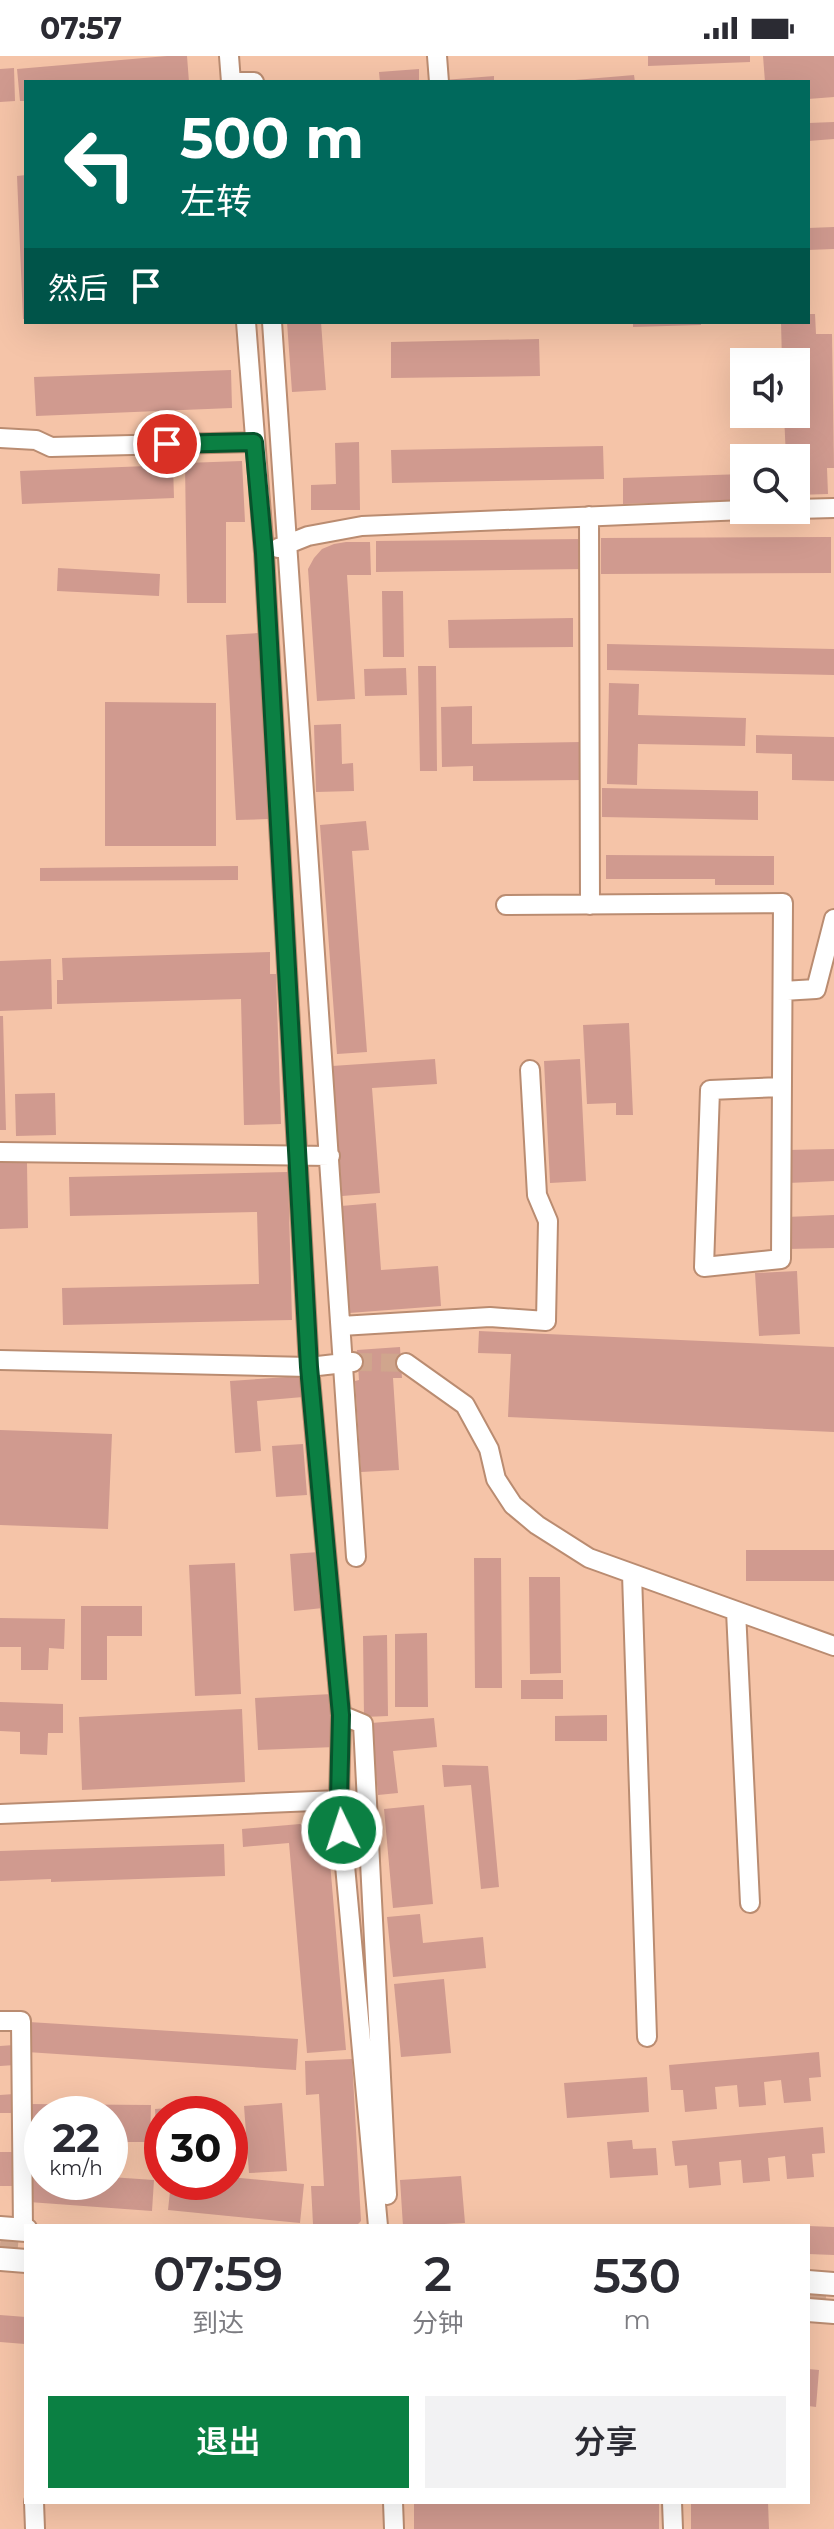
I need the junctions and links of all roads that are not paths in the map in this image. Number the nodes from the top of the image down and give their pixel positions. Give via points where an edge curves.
1 (229, 56) edge
2 (437, 56) edge
3 (231, 80) edge
4 (439, 80) edge
5 (246, 324) edge
6 (272, 324) edge
7 (0, 438) edge
8 (254, 442) junction
9 (834, 508) edge
10 (810, 509) edge
11 (730, 511) edge
12 (589, 516) junction
13 (288, 545) junction
14 (264, 553) junction
15 (506, 905) dead end
16 (590, 905) junction
17 (834, 919) edge
18 (783, 991) junction
19 (530, 1070) dead end
20 (782, 1087) junction
21 (0, 1152) edge
22 (298, 1156) junction
23 (330, 1156) junction
24 (341, 1326) junction
25 (0, 1360) edge
26 (349, 1362) junction
27 (406, 1363) tunnel mouth
28 (309, 1367) junction
29 (356, 1557) dead end
30 (632, 1574) junction
31 (736, 1611) junction
32 (834, 1646) edge
33 (341, 1715) junction
34 (339, 1800) junction
35 (0, 1814) edge
36 (750, 1903) dead end
37 (0, 2021) edge
38 (647, 2037) dead end
39 (378, 2224) edge
40 (388, 2224) edge
41 (0, 2228) edge
42 (24, 2230) edge
43 (0, 2259) edge
44 (24, 2261) edge
45 (810, 2282) edge
46 (834, 2284) edge
47 (810, 2310) edge
48 (834, 2312) edge
49 (34, 2504) edge
50 (393, 2504) edge
51 (672, 2504) edge
52 (35, 2529) edge
53 (394, 2529) edge
54 (673, 2529) edge

1 - 3 street
2 - 4 street
5 - 8 street
6 - 13 street
7 - 8 street via 36,440 51,447
8 - 14 street
9 - 10 street
11 - 12 street
12 - 13 street via 362,526
12 - 16 street
13 - 14 street
13 - 23 street
14 - 22 street
15 - 16 street
16 - 18 street via 783,903
17 - 18 street via 816,989
18 - 20 street
19 - 24 street via 537,1195 548,1221 546,1321 490,1317
20 - 20 street via 781,1259 704,1267 710,1090
21 - 22 street
22 - 23 street
22 - 28 street
23 - 24 street
24 - 26 street
25 - 28 street
26 - 28 street
26 - 29 street
27 - 30 street via 465,1405 489,1449 496,1479 513,1505 589,1558
28 - 33 street
30 - 31 street
30 - 38 street
31 - 32 street
31 - 36 street
33 - 34 street
33 - 40 street via 363,1724
34 - 35 street
34 - 39 street
37 - 42 street via 21,2021
41 - 42 main road
43 - 44 main road
45 - 46 main road
47 - 48 main road
49 - 52 street
50 - 53 street
51 - 54 street

